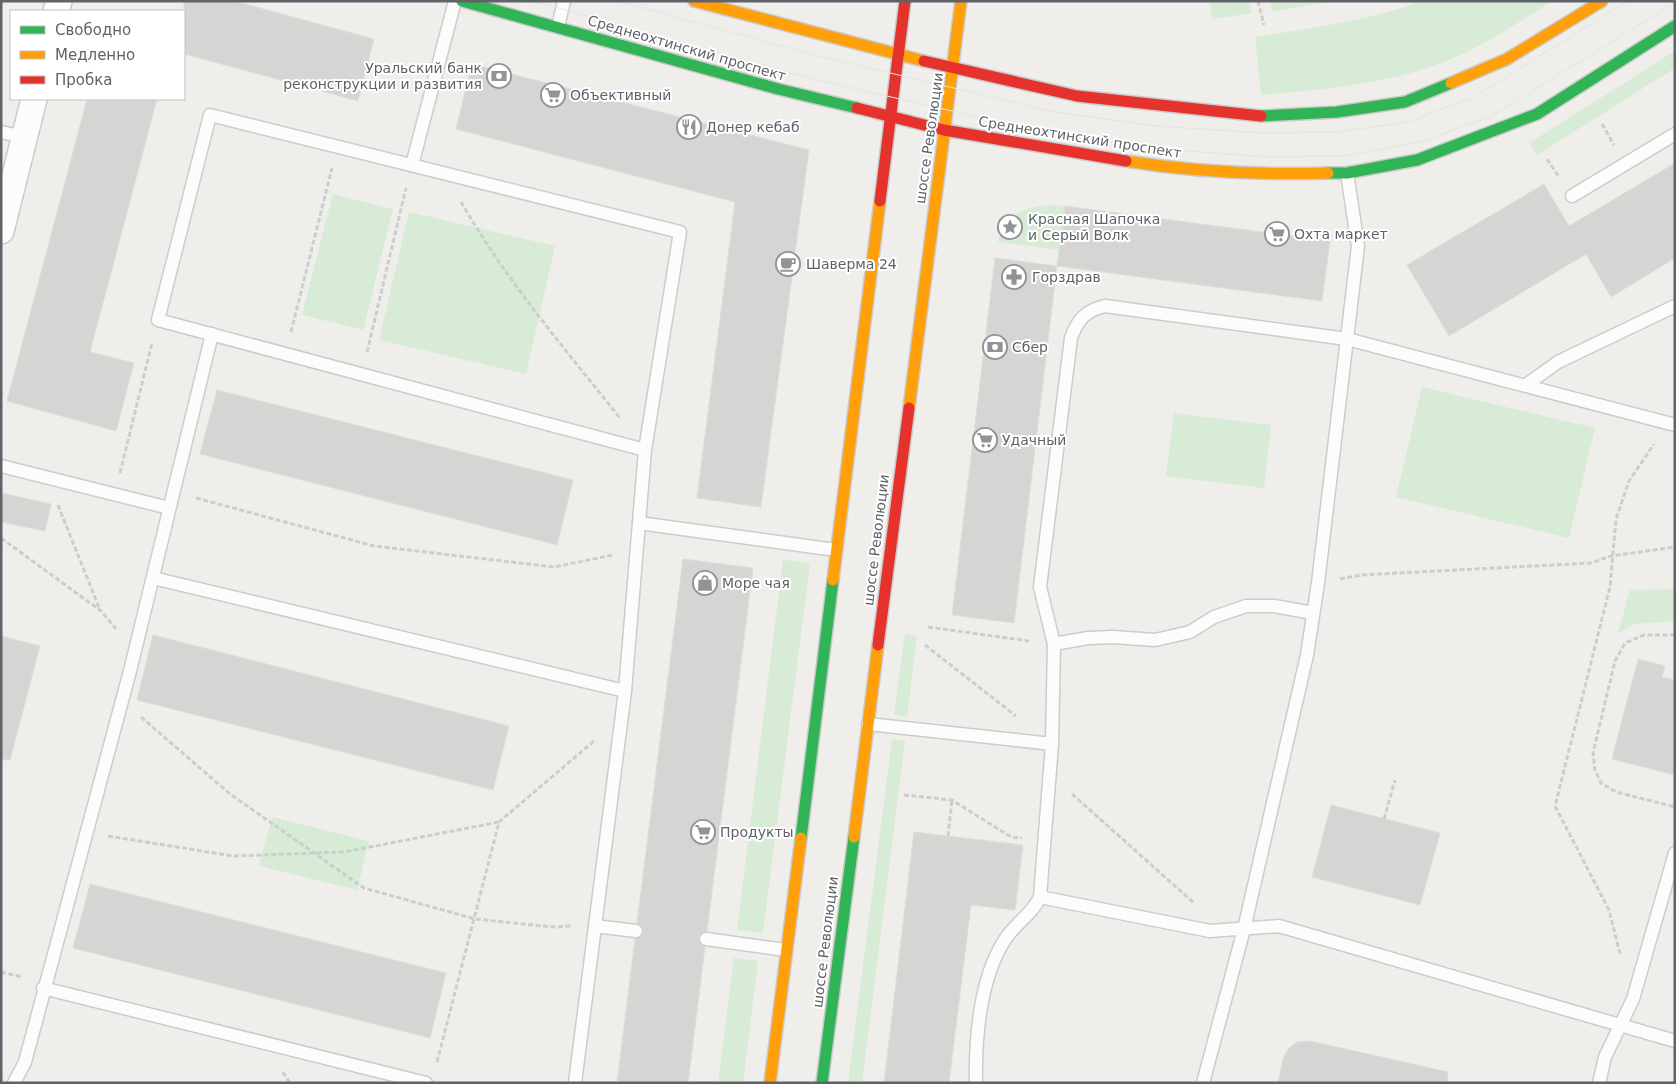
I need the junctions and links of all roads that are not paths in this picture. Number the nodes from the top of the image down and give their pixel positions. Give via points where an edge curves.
1 (455, 1) edge
2 (462, 1) edge
3 (564, 1) edge
4 (694, 1) edge
5 (905, 1) edge
6 (962, 1) edge
7 (1602, 1) edge
8 (1675, 26) edge
9 (558, 27) junction
10 (898, 55) junction
11 (953, 68) junction
12 (33, 100) edge
13 (890, 117) junction
14 (944, 130) junction
15 (1675, 134) edge
16 (13, 135) edge
17 (412, 165) junction
18 (1347, 173) junction
19 (1572, 196) dead end
20 (1, 231) edge
21 (1675, 306) edge
22 (212, 334) junction
23 (1347, 339) junction
24 (1526, 384) junction
25 (1672, 424) edge
26 (645, 450) junction
27 (1, 466) edge
28 (169, 508) junction
29 (639, 523) junction
30 (836, 550) junction
31 (153, 578) junction
32 (1314, 613) junction
33 (1054, 644) junction
34 (625, 691) junction
35 (868, 724) junction
36 (1052, 744) junction
37 (1675, 852) edge
38 (1040, 897) junction
39 (595, 926) junction
40 (1244, 929) junction
41 (636, 931) dead end
42 (706, 939) dead end
43 (786, 950) junction
44 (43, 988) junction
45 (1620, 1026) junction
46 (1675, 1041) edge
47 (14, 1083) edge
48 (426, 1083) edge
49 (575, 1083) edge
50 (770, 1083) edge
51 (822, 1083) edge
52 (976, 1083) edge
53 (1203, 1083) edge
54 (1599, 1083) edge

1 - 17 lane
2 - 9 main road, Среднеохтинский проспект
3 - 9 lane
4 - 10 main road
5 - 10 main road
6 - 11 main road, шоссе Революции
7 - 11 main road via 1507,59 1405,102 1337,112 1258,116 1119,101 1077,96
8 - 18 main road, Среднеохтинский проспект via 1537,114 1417,160
9 - 13 main road, Среднеохтинский проспект
10 - 11 main road
10 - 13 main road
11 - 14 main road, шоссе Революции
12 - 16 street
13 - 14 main road, Среднеохтинский проспект
13 - 30 main road
14 - 18 main road, Среднеохтинский проспект via 1158,166 1262,175
14 - 35 main road, шоссе Революции
15 - 19 lane
16 - 20 street
17 - 22 lane via 210,115 158,320
17 - 26 lane via 680,232
18 - 23 lane via 1358,246
21 - 24 lane via 1558,362
22 - 26 lane
22 - 28 lane
23 - 24 lane
23 - 32 lane
23 - 33 lane via 1105,306 1089,310 1077,321 1070,338 1040,587
24 - 25 lane
26 - 29 lane
27 - 28 lane
28 - 31 lane
29 - 30 lane
29 - 34 lane
30 - 43 main road
31 - 34 lane
31 - 44 lane
32 - 33 lane via 1274,606 1246,606 1214,617 1190,632 1155,640 1113,637
32 - 40 lane via 1286,751
33 - 36 lane
34 - 39 lane
35 - 36 lane
35 - 51 main road, шоссе Революции
36 - 38 lane
37 - 45 lane via 1633,999
38 - 40 lane via 1210,931
38 - 52 lane via 1036,907 1004,940 984,988
39 - 41 lane
39 - 49 lane
40 - 45 lane via 1279,926
40 - 53 lane
42 - 43 lane
43 - 50 main road
44 - 47 lane via 25,1062
44 - 48 lane
45 - 46 lane
45 - 54 lane via 1605,1057

